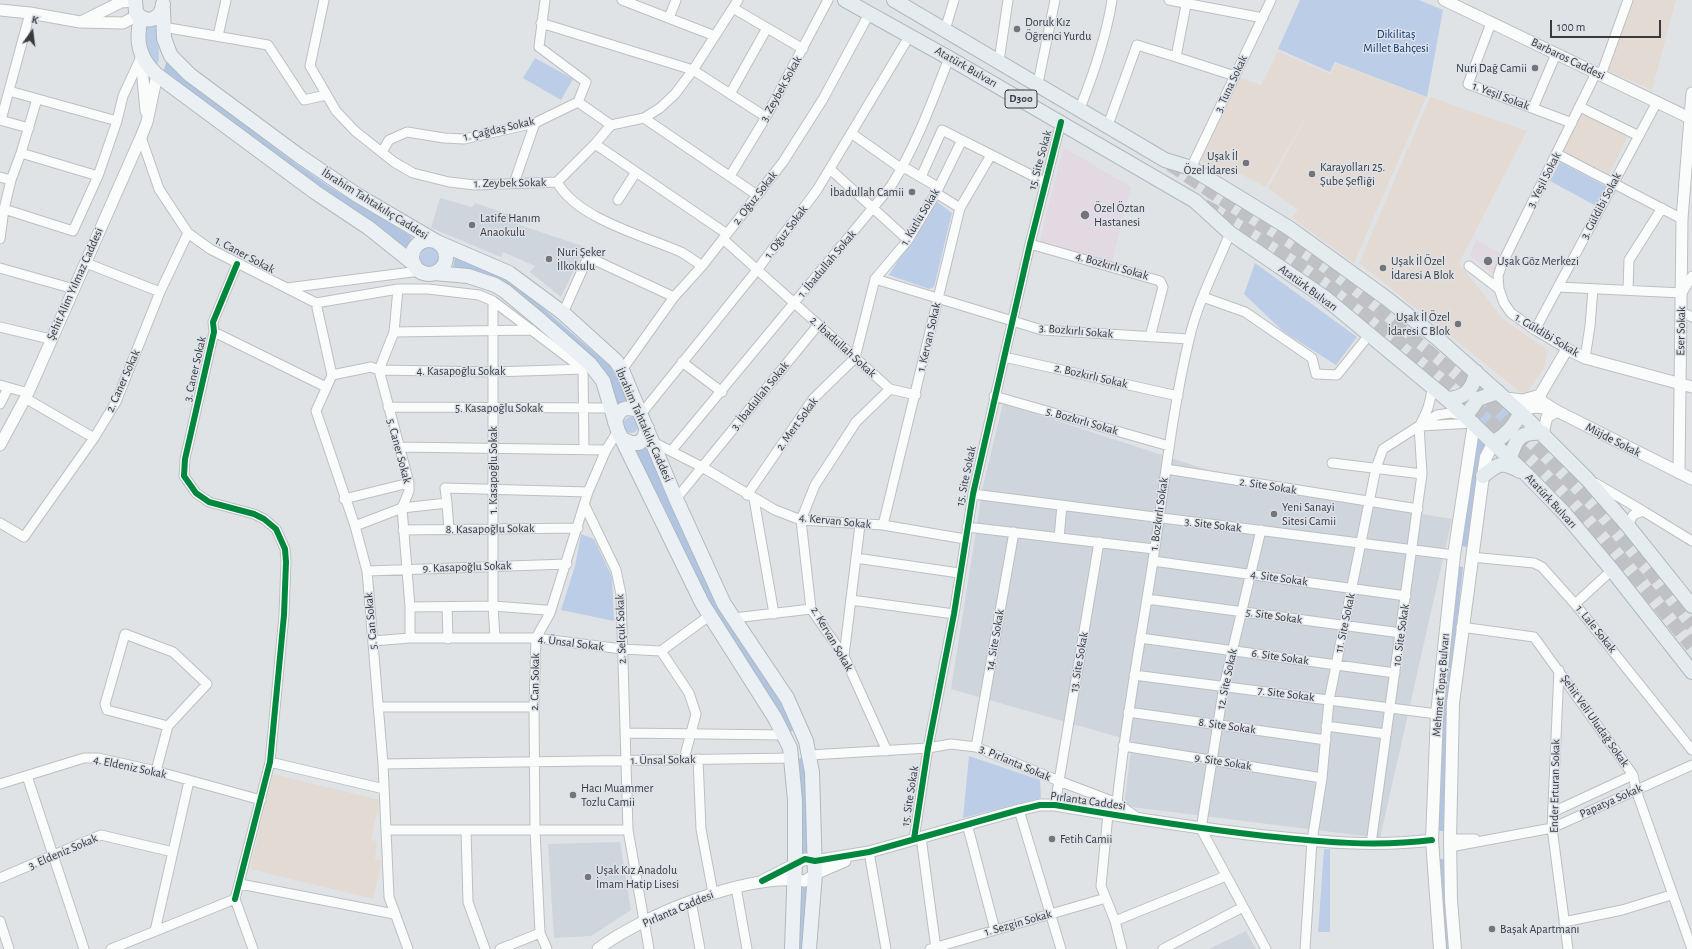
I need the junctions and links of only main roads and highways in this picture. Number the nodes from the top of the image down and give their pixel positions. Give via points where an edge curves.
1 (843, 0) edge
2 (894, 0) edge
3 (134, 1) edge
4 (164, 3) edge
5 (139, 16) junction
6 (168, 49) junction
7 (157, 75) junction
8 (437, 242) junction
9 (423, 269) junction
10 (1476, 372) junction
11 (1502, 395) junction
12 (1447, 399) junction
13 (640, 412) junction
14 (1521, 413) junction
15 (1470, 419) junction
16 (618, 431) junction
17 (1543, 433) junction
18 (649, 434) junction
19 (1494, 442) junction
20 (1510, 458) junction
21 (1526, 474) junction
22 (1482, 476) junction
23 (1454, 555) junction
24 (1471, 557) junction
25 (1692, 606) edge
26 (1692, 672) edge
27 (810, 755) junction
28 (792, 758) junction
29 (1450, 843) junction
30 (1432, 844) junction
31 (792, 949) edge
32 (809, 949) edge
33 (1440, 949) edge
34 (1455, 949) edge

1 - 12 highway, Atatürk Bulvarı / D300 via 910,35 1195,201 1230,233 1324,297
2 - 10 highway, Atatürk Bulvarı / D300 via 1165,160 1191,168 1289,228 1386,298
3 - 5 main road via 134,9
4 - 5 main road via 159,16 152,19
4 - 6 main road, İbrahim Tahtakılıç Caddesi via 163,27
5 - 7 main road, İbrahim Tahtakılıç Caddesi via 141,57
6 - 7 main road
6 - 8 main road, İbrahim Tahtakılıç Caddesi via 171,56 190,75 298,155 356,195
7 - 9 main road, İbrahim Tahtakılıç Caddesi
8 - 9 main road via 445,250 443,267
8 - 9 main road via 428,240 416,246 412,255
8 - 13 main road, İbrahim Tahtakılıç Caddesi via 509,273 563,313 616,361
9 - 16 main road, İbrahim Tahtakılıç Caddesi via 468,276 495,285 541,321 603,381
10 - 11 highway, Atatürk Bulvarı
10 - 12 highway via 1468,391 1458,399
11 - 14 highway, Atatürk Bulvarı
11 - 15 highway via 1478,399
12 - 15 highway, Atatürk Bulvarı
13 - 16 main road via 631,407 623,408 618,413
13 - 18 main road, İbrahim Tahtakılıç Caddesi
14 - 17 highway, Atatürk Bulvarı
14 - 19 highway via 1507,433
15 - 19 highway, Atatürk Bulvarı
15 - 23 main road, Mehmet Topaç Bulvarı
16 - 18 main road via 631,443 639,443
16 - 28 main road, İbrahim Tahtakılıç Caddesi via 709,616 775,718 790,748
17 - 20 highway via 1533,432 1520,437
17 - 25 highway, Atatürk Bulvarı via 1628,526
18 - 27 main road, İbrahim Tahtakılıç Caddesi via 724,604 787,698 802,728
19 - 20 highway, Atatürk Bulvarı
19 - 22 main road, Mehmet Topaç Bulvarı via 1486,457
20 - 21 highway, Atatürk Bulvarı
21 - 22 highway via 1506,464 1496,466
21 - 26 highway, Atatürk Bulvarı via 1612,570
22 - 24 main road, Mehmet Topaç Bulvarı
23 - 24 main road
23 - 30 main road, Mehmet Topaç Bulvarı via 1437,714
24 - 29 main road, Mehmet Topaç Bulvarı via 1453,703
27 - 28 main road
27 - 32 main road, İbrahim Tahtakılıç Caddesi via 815,868
28 - 31 main road, İbrahim Tahtakılıç Caddesi via 795,800
29 - 30 main road via 1442,835
29 - 34 main road, Mehmet Topaç Bulvarı
30 - 33 main road, Mehmet Topaç Bulvarı

